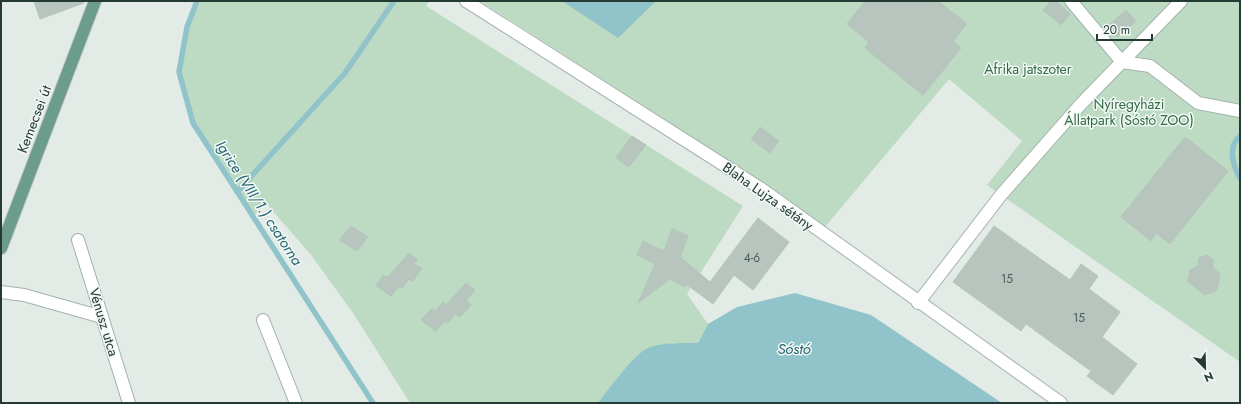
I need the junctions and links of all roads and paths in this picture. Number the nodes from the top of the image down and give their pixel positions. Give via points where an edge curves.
1 (95, 1) edge
2 (466, 1) edge
3 (1071, 1) edge
4 (1181, 1) edge
5 (1122, 62) junction
6 (1240, 111) edge
7 (78, 240) dead end
8 (1, 248) edge
9 (1, 292) edge
10 (918, 303) junction
11 (102, 317) junction
12 (263, 320) dead end
13 (129, 403) edge
14 (296, 403) edge
15 (1061, 403) edge

1 - 8 main road, Kemecsei út
2 - 10 street, Blaha Lujza sétány via 760,188
3 - 5 street
4 - 5 street
5 - 6 street via 1150,66 1198,103
5 - 10 street via 1001,194
7 - 11 street, Vénusz utca
9 - 11 street via 24,295
10 - 15 street, Blaha Lujza sétány
11 - 13 street, Vénusz utca
12 - 14 street

